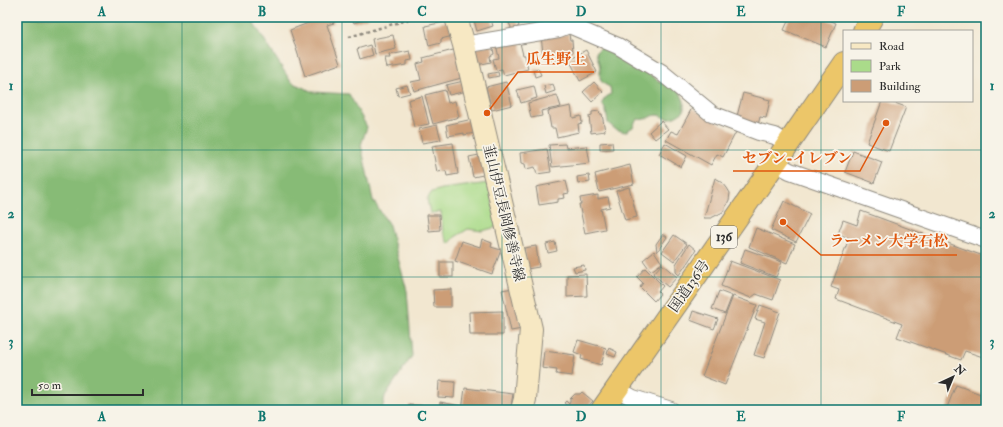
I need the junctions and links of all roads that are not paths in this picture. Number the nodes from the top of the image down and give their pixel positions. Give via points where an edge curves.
1 (456, 17) edge
2 (549, 17) edge
3 (872, 17) edge
4 (569, 25) junction
5 (865, 30) edge
6 (464, 45) junction
7 (843, 64) edge
8 (788, 144) junction
9 (775, 164) junction
10 (986, 240) edge
11 (617, 389) junction
12 (522, 410) edge
13 (602, 410) edge
14 (671, 410) edge

1 - 6 main road, 韮山伊豆長岡修善寺線
2 - 4 street via 563,18
3 - 5 highway
4 - 6 street
4 - 8 street via 618,46 661,72 712,114 775,136
6 - 12 main road, 韮山伊豆長岡修善寺線 via 531,329
7 - 8 highway, 国道136号 / 136
8 - 9 highway, 国道136号 / 136
9 - 10 street
9 - 11 highway, 国道136号 / 136
11 - 13 highway, 国道136号 / 136
11 - 14 street via 633,398

